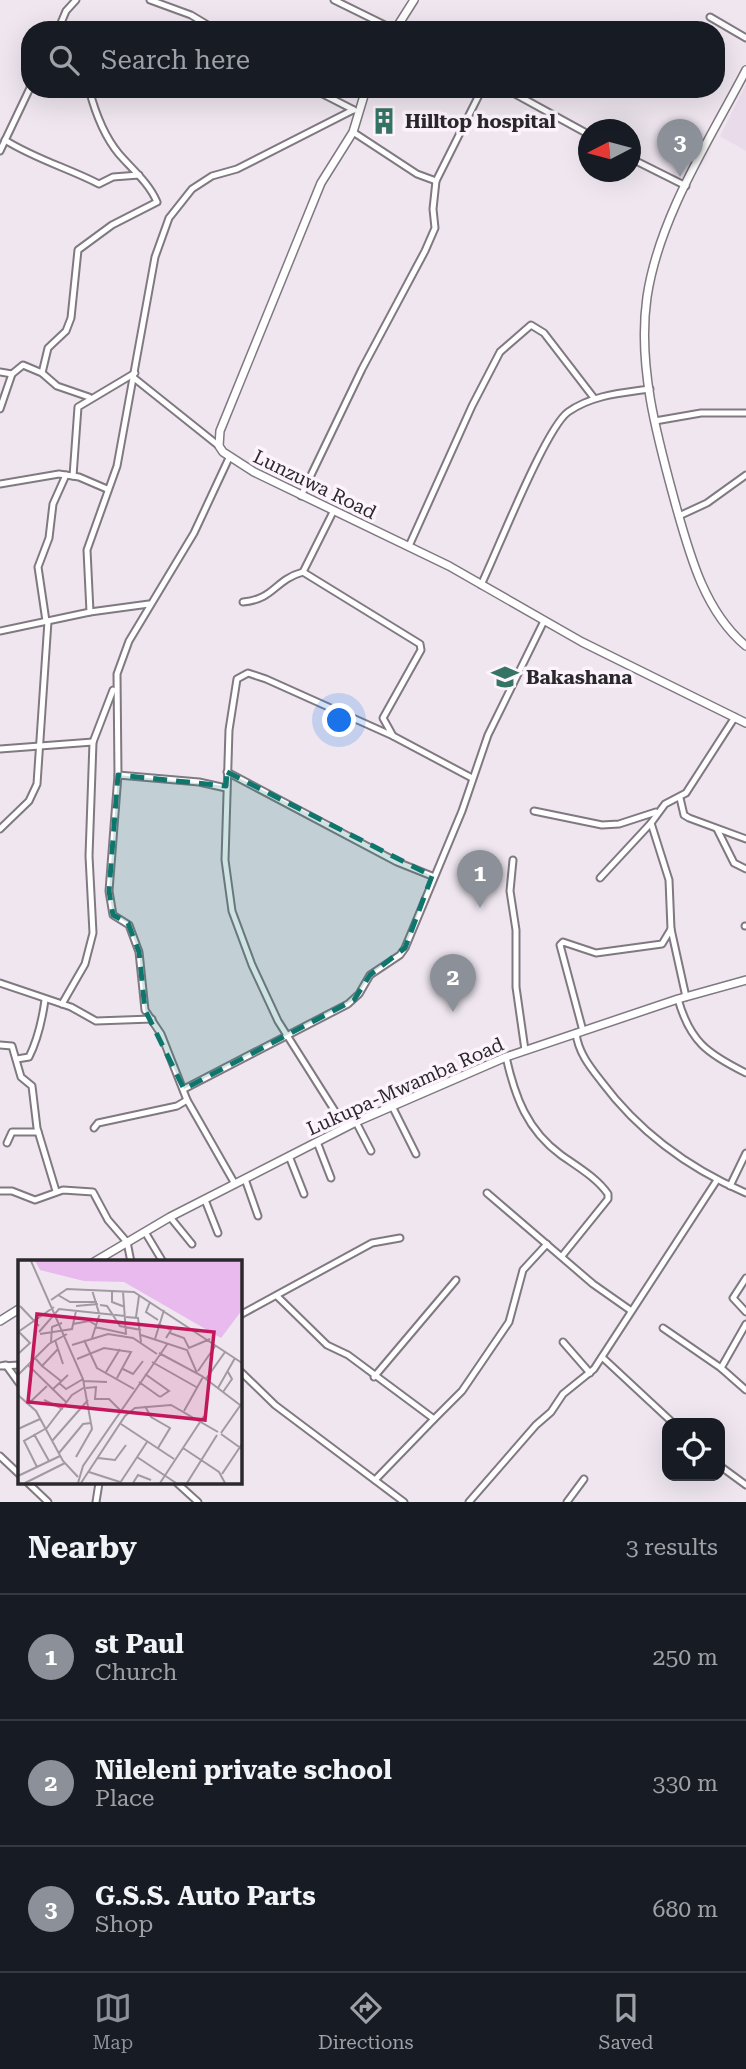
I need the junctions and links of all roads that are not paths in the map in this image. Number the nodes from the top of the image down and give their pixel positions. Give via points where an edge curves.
1 (76, 0) edge
2 (150, 0) edge
3 (334, 0) edge
4 (414, 0) edge
5 (710, 17) dead end
6 (63, 21) edge
7 (201, 21) edge
8 (377, 21) edge
9 (401, 21) edge
10 (717, 21) edge
11 (725, 26) edge
12 (746, 38) edge
13 (746, 70) edge
14 (25, 98) edge
15 (92, 98) edge
16 (333, 98) edge
17 (362, 98) edge
18 (478, 98) edge
19 (523, 98) edge
20 (357, 109) junction
21 (578, 128) edge
22 (353, 132) junction
23 (5, 140) junction
24 (0, 150) edge
25 (641, 163) edge
26 (139, 174) junction
27 (436, 181) junction
28 (686, 186) junction
29 (0, 372) edge
30 (42, 373) junction
31 (12, 374) junction
32 (134, 376) junction
33 (650, 389) junction
34 (90, 398) junction
35 (594, 398) junction
36 (0, 409) edge
37 (746, 413) edge
38 (655, 421) junction
39 (219, 446) junction
40 (229, 458) junction
41 (69, 475) junction
42 (746, 475) edge
43 (0, 484) edge
44 (107, 489) junction
45 (302, 496) junction
46 (333, 512) junction
47 (679, 516) junction
48 (409, 546) junction
49 (303, 572) junction
50 (481, 585) junction
51 (243, 602) dead end
52 (149, 604) junction
53 (90, 612) junction
54 (47, 621) junction
55 (544, 621) junction
56 (0, 631) edge
57 (746, 646) edge
58 (114, 687) junction
59 (735, 717) junction
60 (746, 723) edge
61 (393, 736) junction
62 (93, 743) junction
63 (41, 746) junction
64 (0, 749) edge
65 (227, 772) junction
66 (118, 775) junction
67 (472, 778) junction
68 (226, 788) junction
69 (680, 798) junction
70 (534, 811) dead end
71 (656, 812) junction
72 (651, 823) junction
73 (0, 828) edge
74 (717, 829) junction
75 (746, 839) edge
76 (513, 860) dead end
77 (746, 869) edge
78 (432, 876) junction
79 (600, 878) dead end
80 (671, 929) junction
81 (746, 980) edge
82 (0, 983) edge
83 (682, 998) junction
84 (45, 1000) junction
85 (62, 1004) junction
86 (152, 1019) junction
87 (579, 1032) junction
88 (289, 1035) junction
89 (0, 1045) edge
90 (525, 1050) junction
91 (506, 1057) junction
92 (17, 1059) junction
93 (746, 1073) edge
94 (184, 1088) junction
95 (187, 1100) junction
96 (392, 1106) junction
97 (356, 1122) junction
98 (345, 1127) junction
99 (94, 1128) dead end
100 (38, 1132) junction
101 (317, 1142) junction
102 (8, 1143) dead end
103 (371, 1151) dead end
104 (746, 1153) edge
105 (416, 1154) dead end
106 (289, 1156) junction
107 (331, 1178) dead end
108 (245, 1179) junction
109 (717, 1180) junction
110 (235, 1184) junction
111 (730, 1186) junction
112 (0, 1191) edge
113 (56, 1191) junction
114 (487, 1193) dead end
115 (746, 1193) edge
116 (304, 1194) dead end
117 (205, 1200) junction
118 (258, 1216) dead end
119 (170, 1217) junction
120 (145, 1232) junction
121 (218, 1233) dead end
122 (400, 1238) dead end
123 (127, 1242) junction
124 (192, 1244) dead end
125 (547, 1244) junction
126 (562, 1256) junction
127 (97, 1260) edge
128 (131, 1260) edge
129 (162, 1260) edge
130 (746, 1278) edge
131 (456, 1280) dead end
132 (277, 1296) junction
133 (18, 1310) edge
134 (630, 1310) junction
135 (746, 1312) edge
136 (242, 1314) edge
137 (0, 1321) edge
138 (746, 1324) edge
139 (663, 1328) dead end
140 (563, 1342) dead end
141 (602, 1357) junction
142 (2, 1366) edge
143 (722, 1368) junction
144 (242, 1373) edge
145 (590, 1373) junction
146 (374, 1377) junction
147 (18, 1382) edge
148 (746, 1390) edge
149 (668, 1418) edge
150 (434, 1419) junction
151 (0, 1455) edge
152 (725, 1470) edge
153 (18, 1473) edge
154 (584, 1479) dead end
155 (375, 1480) junction
156 (29, 1484) edge
157 (99, 1484) edge
158 (178, 1484) edge
159 (746, 1485) edge
160 (48, 1502) edge
161 (96, 1502) edge
162 (198, 1502) edge
163 (404, 1502) edge
164 (469, 1502) edge
165 (567, 1502) edge

1 - 6 street
2 - 7 street
3 - 8 street
4 - 9 street
5 - 10 street
11 - 12 street
13 - 28 street
14 - 23 street
15 - 26 street via 113,146
16 - 20 street
17 - 20 street
18 - 27 street
19 - 21 street
20 - 22 street
20 - 32 street via 237,169 212,176 184,198 164,228 155,257
22 - 27 street via 417,174
22 - 39 street via 320,183 220,431
23 - 24 street
23 - 26 street via 99,184
25 - 28 street
26 - 30 street via 157,202 112,225 78,250 71,318 66,331 48,348
27 - 45 street via 435,228
28 - 33 street via 665,233 647,297
29 - 31 street
30 - 31 street via 23,365
30 - 34 street via 54,385
31 - 36 street
32 - 34 street
32 - 39 street
32 - 44 street via 117,466
33 - 35 street
33 - 38 street
34 - 41 street via 77,413
35 - 48 street via 544,333 531,325 500,352
35 - 50 street via 570,411 556,427
37 - 38 street via 701,413
38 - 47 street
39 - 40 street, Lunzuwa Road
40 - 45 street, Lunzuwa Road
40 - 52 street via 194,533
41 - 43 street
41 - 44 street
41 - 54 street via 53,504 38,567
42 - 47 street via 707,503
44 - 53 street via 87,550
45 - 46 street, Lunzuwa Road
46 - 48 street, Lunzuwa Road
46 - 49 street
47 - 57 street via 696,570 716,612
48 - 50 street, Lunzuwa Road
49 - 51 street via 282,580 265,598
49 - 61 street via 420,645 383,718
50 - 55 street, Lunzuwa Road
52 - 53 street
52 - 58 street via 120,662
53 - 54 street
54 - 56 street
54 - 63 street
55 - 59 street, Lunzuwa Road
55 - 67 street
58 - 62 street
58 - 66 street
59 - 60 street, Lunzuwa Road
59 - 69 street
61 - 65 street via 248,673 237,679 233,689
61 - 67 street
62 - 63 street
62 - 85 street via 89,856 93,933 85,964
63 - 64 street
63 - 73 street via 33,795
65 - 68 street
65 - 78 street
66 - 68 street
66 - 86 street via 110,904 113,915 129,925 139,952 145,1010
67 - 78 street
68 - 88 street via 225,875 232,911 262,990
69 - 71 street
69 - 74 street via 684,815
70 - 71 street via 602,825
71 - 72 street
72 - 79 street
72 - 80 street via 669,880
74 - 75 street
74 - 77 street via 734,863
76 - 90 street via 510,891 516,930 516,987
78 - 88 street via 400,955 370,975 354,1000
80 - 83 street
80 - 87 street via 660,945 607,953 560,944
81 - 83 street, Lukupa-Mwamba Road
82 - 84 street
83 - 87 street, Lukupa-Mwamba Road
83 - 93 street via 696,1041
84 - 85 street
84 - 92 street via 29,1058
85 - 86 street via 96,1021
86 - 94 street
87 - 90 street, Lukupa-Mwamba Road
87 - 109 street via 581,1053 642,1130
88 - 94 street
88 - 98 street
89 - 92 street via 12,1046
90 - 91 street, Lukupa-Mwamba Road
91 - 96 street, Lukupa-Mwamba Road
91 - 126 street via 526,1119 608,1194
92 - 100 street via 21,1077 32,1086
94 - 95 street
95 - 99 street via 98,1123
95 - 110 street
96 - 97 street, Lukupa-Mwamba Road
96 - 105 street
97 - 98 street, Lukupa-Mwamba Road
97 - 103 street
98 - 101 street, Lukupa-Mwamba Road
100 - 102 street via 12,1132
100 - 113 street
101 - 106 street, Lukupa-Mwamba Road
101 - 107 street
104 - 111 street
106 - 108 street, Lukupa-Mwamba Road
106 - 116 street
108 - 110 street, Lukupa-Mwamba Road
108 - 118 street
109 - 111 street
109 - 134 street
110 - 117 street, Lukupa-Mwamba Road
111 - 115 street
112 - 113 street via 36,1200
113 - 123 street via 93,1192
114 - 125 street
117 - 119 street, Lukupa-Mwamba Road
117 - 121 street
119 - 120 street, Lukupa-Mwamba Road
119 - 124 street
120 - 123 street, Lukupa-Mwamba Road
120 - 129 street
122 - 132 street via 372,1243
123 - 127 street, Lukupa-Mwamba Road
123 - 128 street
125 - 126 street
125 - 150 street via 523,1270 509,1322 462,1391
126 - 134 street
130 - 135 street via 733,1298
131 - 146 street
132 - 136 street
132 - 146 street via 316,1336
133 - 137 street
134 - 141 street
138 - 143 street
139 - 143 street
140 - 145 street
141 - 145 street
141 - 149 street
142 - 147 street
143 - 148 street
144 - 155 street via 275,1405
145 - 164 street via 563,1394
146 - 150 street
150 - 155 street
151 - 153 street
152 - 159 street
154 - 165 street
155 - 163 street
156 - 160 street
157 - 161 street
158 - 162 street

